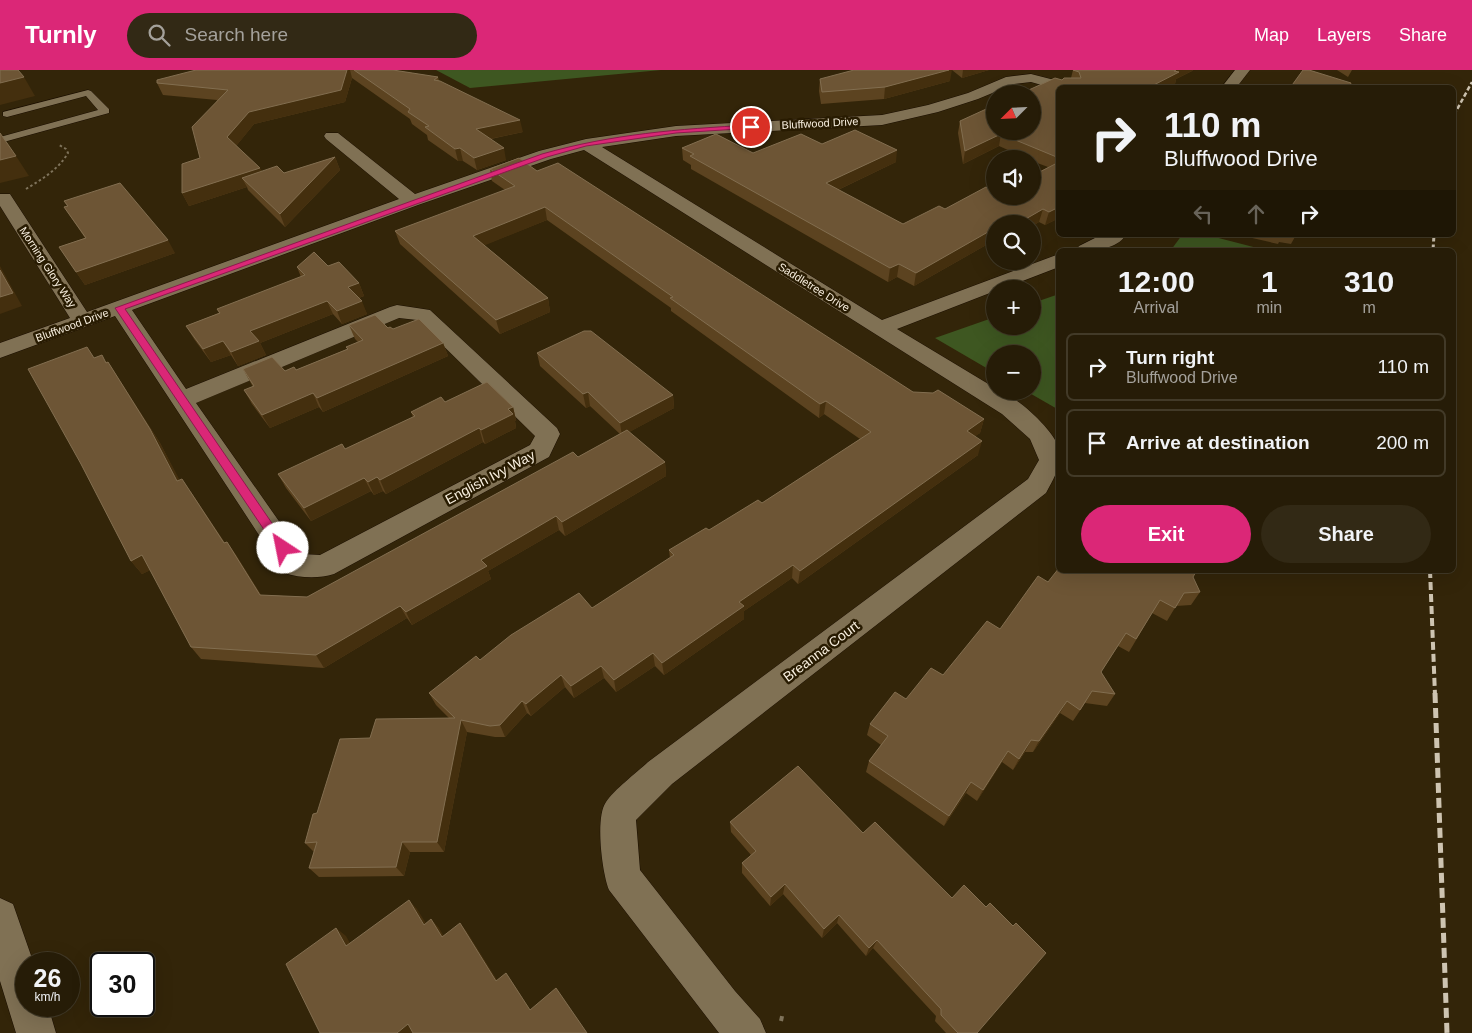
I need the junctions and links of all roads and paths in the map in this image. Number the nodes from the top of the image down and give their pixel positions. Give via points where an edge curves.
1 (1243, 70) edge
2 (1058, 85) edge
3 (1230, 85) edge
4 (8, 114) dead end
5 (332, 136) dead end
6 (0, 140) edge
7 (586, 144) junction
8 (56, 145) dead end
9 (21, 191) dead end
10 (412, 201) junction
11 (4, 210) edge
12 (1112, 237) edge
13 (1090, 248) edge
14 (1056, 261) edge
15 (120, 308) junction
16 (82, 321) junction
17 (880, 328) junction
18 (0, 351) edge
19 (182, 400) junction
20 (0, 917) edge
21 (15, 966) edge
22 (31, 1017) edge
23 (36, 1033) edge
24 (746, 1033) edge

1 - 3 street
2 - 7 street, Bluffwood Drive via 1031,78 1011,80 932,110 882,120 676,131
4 - 6 lane via 88,93 105,111
5 - 10 street
7 - 10 street, Bluffwood Drive
7 - 17 street, Saddletree Drive
8 - 9 path via 66,149 65,159 52,173
10 - 15 street, Bluffwood Drive
11 - 16 street, Morning Glory Way
12 - 13 street
14 - 17 street
15 - 16 street, Bluffwood Drive
15 - 19 street, English Ivy Way
16 - 18 street, Bluffwood Drive
17 - 24 street, Breanna Court via 1010,408 1040,435 1052,460 1037,486 660,773 618,814 622,877
19 - 19 street, English Ivy Way via 294,565 324,566 540,450 548,434 423,314 397,311
20 - 21 street
22 - 23 street

